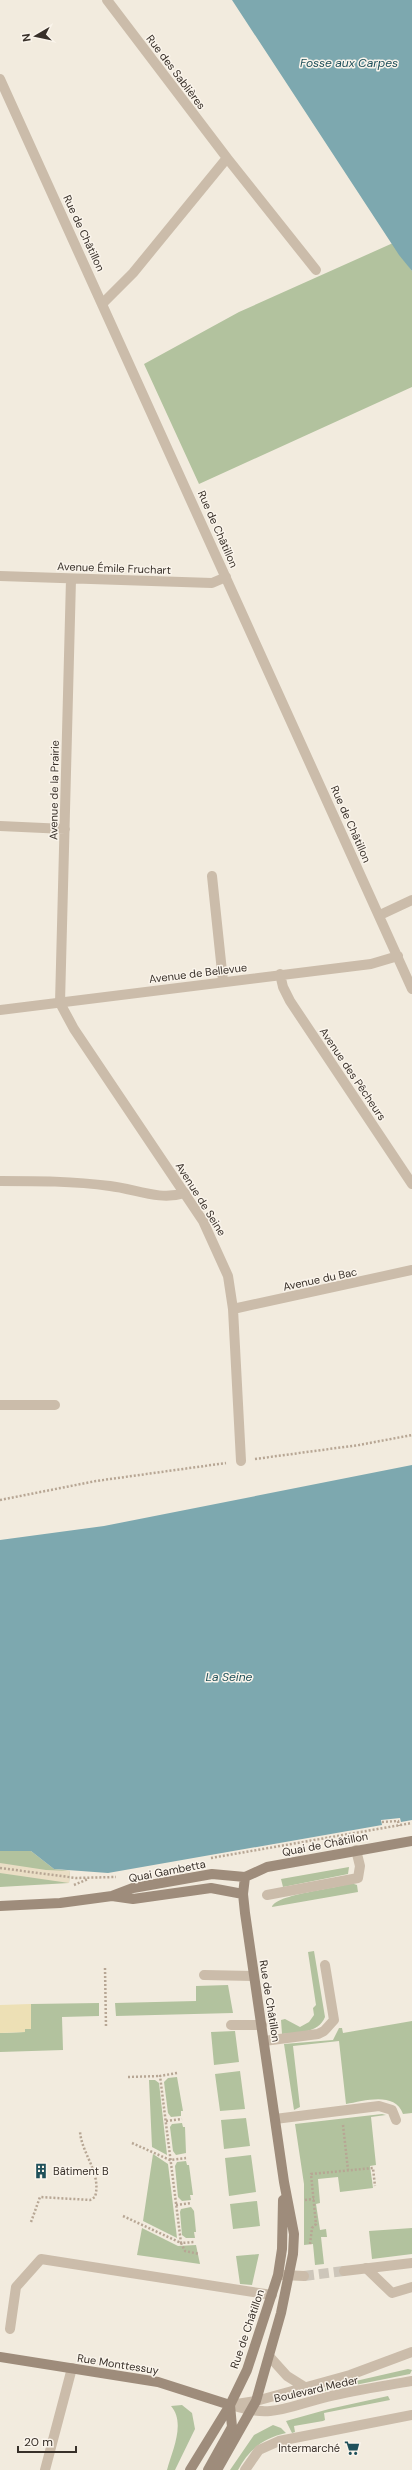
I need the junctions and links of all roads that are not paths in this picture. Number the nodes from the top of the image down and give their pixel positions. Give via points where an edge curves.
1 (107, 0) edge
2 (0, 79) edge
3 (226, 158) junction
4 (316, 270) dead end
5 (103, 303) junction
6 (0, 576) edge
7 (226, 577) junction
8 (71, 579) junction
9 (0, 826) edge
10 (65, 829) junction
11 (212, 876) dead end
12 (412, 900) edge
13 (380, 915) junction
14 (398, 956) junction
15 (280, 974) junction
16 (223, 981) junction
17 (412, 989) edge
18 (60, 1003) junction
19 (0, 1010) edge
20 (0, 1181) edge
21 (412, 1184) edge
22 (185, 1193) junction
23 (412, 1270) edge
24 (233, 1310) junction
25 (0, 1404) edge
26 (55, 1405) dead end
27 (241, 1461) road end
28 (412, 1841) edge
29 (356, 1850) junction
30 (245, 1877) junction
31 (243, 1894) junction
32 (267, 1895) dead end
33 (112, 1896) junction
34 (0, 1906) edge
35 (326, 1965) dead end
36 (204, 1975) dead end
37 (253, 1976) junction
38 (231, 2025) dead end
39 (262, 2025) junction
40 (264, 2041) junction
41 (275, 2119) junction
42 (396, 2120) dead end
43 (284, 2182) junction
44 (412, 2263) edge
45 (366, 2268) junction
46 (344, 2271) tunnel mouth
47 (278, 2275) junction
48 (290, 2276) junction
49 (304, 2276) tunnel mouth
50 (412, 2287) edge
51 (272, 2295) junction
52 (10, 2329) dead end
53 (412, 2352) edge
54 (269, 2356) junction
55 (0, 2357) edge
56 (72, 2368) junction
57 (412, 2381) edge
58 (303, 2386) junction
59 (256, 2401) junction
60 (230, 2405) junction
61 (252, 2412) junction
62 (412, 2416) edge
63 (45, 2470) edge
64 (190, 2470) edge
65 (208, 2470) edge
66 (217, 2470) edge
67 (245, 2470) edge

1 - 3 street, Rue des Sablières
2 - 5 street, Rue de Châtillon
3 - 4 street, Rue des Sablières
3 - 5 street via 133,273
5 - 7 street, Rue de Châtillon
6 - 8 street, Avenue Émile Fruchart
7 - 8 street, Avenue Émile Fruchart via 212,583
7 - 13 street, Rue de Châtillon
8 - 10 street, Avenue de la Prairie
9 - 10 street
10 - 18 street, Avenue de la Prairie
11 - 16 street
12 - 13 street
13 - 14 street, Rue de Châtillon
14 - 15 street, Avenue de Bellevue via 371,964
14 - 17 street, Rue de Châtillon
15 - 16 street, Avenue de Bellevue
15 - 21 street, Avenue des Pêcheurs via 290,1001
16 - 18 street, Avenue de Bellevue
18 - 19 street, Avenue de Bellevue
18 - 22 street, Avenue de Seine via 74,1029
20 - 22 street via 59,1181 112,1186 163,1197
22 - 24 street, Avenue de Seine via 217,1249 228,1276
23 - 24 street, Avenue du Bac
24 - 27 street, Avenue de Seine
25 - 26 street
28 - 29 main road, Quai de Châtillon
29 - 30 main road, Quai de Châtillon via 266,1867
29 - 32 street via 360,1866 358,1878
30 - 31 main road
30 - 33 main road, Quai Gambetta via 212,1874 133,1888
31 - 33 main road, Quai Gambetta via 210,1888 133,1899
31 - 37 main road, Rue de Châtillon
33 - 34 main road, Quai Gambetta via 60,1903
35 - 40 street via 334,2020 318,2034
36 - 37 street
37 - 39 main road, Rue de Châtillon
38 - 39 street
39 - 40 main road, Rue de Châtillon
40 - 41 main road, Rue de Châtillon
41 - 42 street via 383,2107 394,2112
41 - 43 main road, Rue de Châtillon
43 - 47 main road, Rue de Châtillon via 282,2249
43 - 48 main road, Rue de Châtillon via 294,2234
44 - 45 street
45 - 46 street
45 - 50 street via 392,2292
47 - 48 street
47 - 51 main road, Rue de Châtillon
48 - 49 street
48 - 54 main road, Rue de Châtillon
51 - 52 street via 42,2259 16,2287
51 - 60 main road, Rue de Châtillon via 247,2370
53 - 58 street, Boulevard Meder via 350,2375
54 - 58 street, Boulevard Meder via 288,2376
54 - 59 main road, Rue de Châtillon
55 - 56 main road, Rue Monttessuy
56 - 60 main road, Rue Monttessuy via 158,2382
56 - 63 street
57 - 61 street, Boulevard Meder via 328,2397 281,2411
58 - 59 street, Boulevard Meder
59 - 60 street, Boulevard Meder
59 - 61 main road, Rue de Châtillon
60 - 61 street, Boulevard Meder
60 - 64 main road, Rue de Châtillon
60 - 65 main road via 232,2427
61 - 66 main road, Rue de Châtillon
62 - 67 street via 279,2441 259,2450

